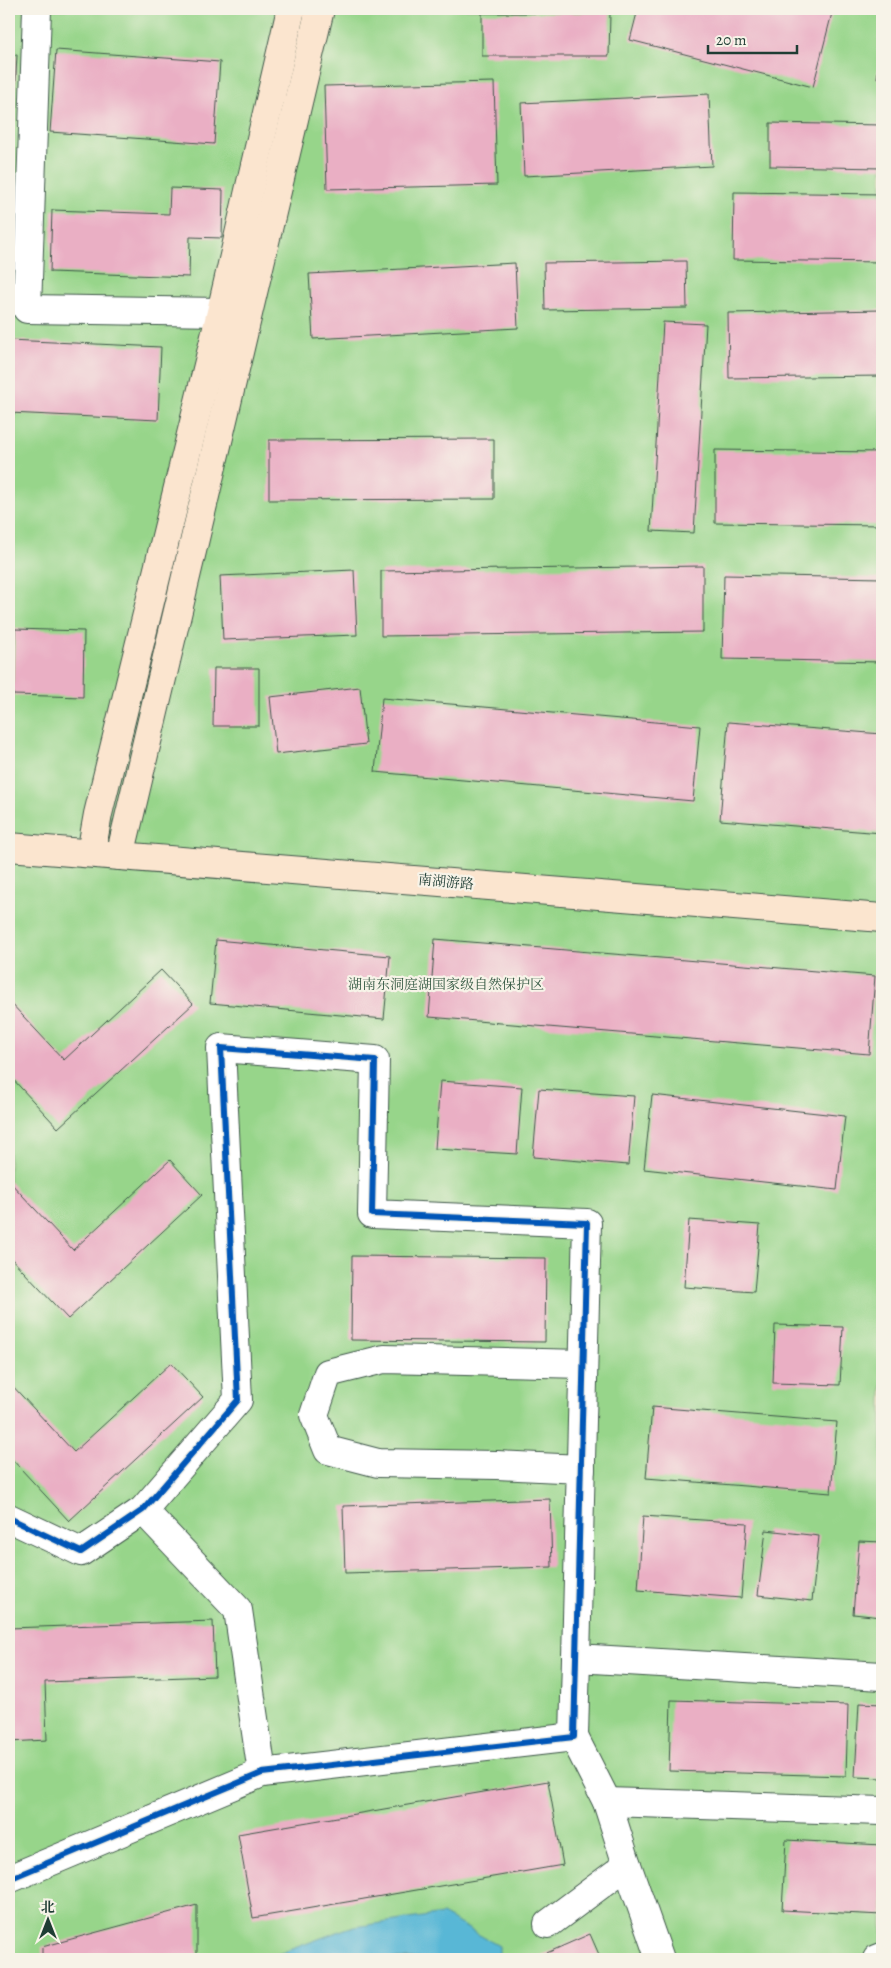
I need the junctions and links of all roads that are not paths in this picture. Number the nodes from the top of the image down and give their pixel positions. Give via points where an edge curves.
1 (37, 9) edge
2 (291, 9) edge
3 (320, 9) edge
4 (221, 312) junction
5 (9, 847) edge
6 (91, 854) junction
7 (120, 856) junction
8 (882, 918) edge
9 (583, 1364) junction
10 (580, 1469) junction
11 (143, 1510) junction
12 (9, 1518) edge
13 (576, 1658) junction
14 (882, 1676) edge
15 (574, 1738) junction
16 (262, 1773) junction
17 (607, 1802) junction
18 (882, 1811) edge
19 (627, 1865) junction
20 (9, 1879) edge
21 (548, 1924) dead end
22 (882, 1957) edge
23 (660, 1959) edge
24 (877, 1959) edge

1 - 4 street via 27,309
2 - 4 main road
3 - 7 main road
4 - 6 main road via 98,814
5 - 6 main road, 南湖游路
6 - 7 main road, 南湖游路
7 - 8 main road, 南湖游路
9 - 10 street
9 - 10 street via 384,1359 328,1373 314,1415 328,1450 378,1463
9 - 11 street via 587,1223 372,1214 375,1060 221,1048 238,1400
10 - 13 street
11 - 12 street via 81,1552
11 - 16 street via 238,1610
13 - 14 street
13 - 15 street
15 - 16 street
15 - 17 street
16 - 20 street
17 - 18 street
17 - 19 street
19 - 21 street
19 - 23 street
22 - 24 street

